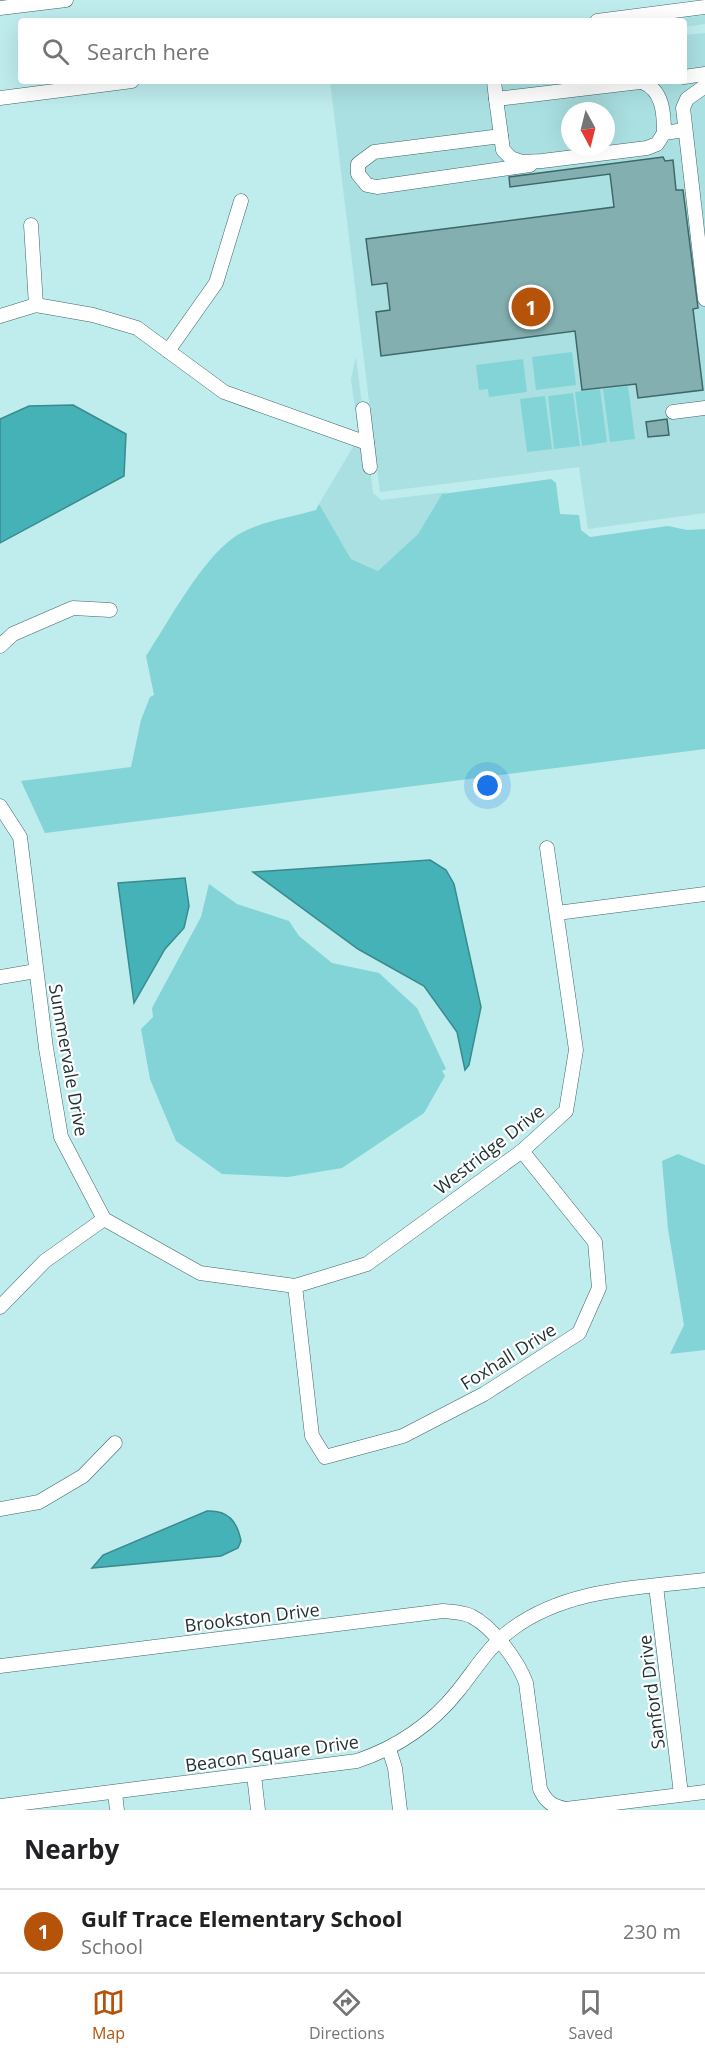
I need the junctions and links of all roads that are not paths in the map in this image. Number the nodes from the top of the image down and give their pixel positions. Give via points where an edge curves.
1 (66, 0) edge
2 (705, 7) edge
3 (0, 8) edge
4 (620, 18) edge
5 (705, 74) edge
6 (687, 77) edge
7 (109, 84) edge
8 (494, 84) edge
9 (620, 84) edge
10 (649, 84) edge
11 (705, 86) edge
12 (0, 98) edge
13 (496, 99) junction
14 (685, 130) junction
15 (664, 133) junction
16 (501, 136) junction
17 (542, 161) junction
18 (241, 201) dead end
19 (31, 225) dead end
20 (705, 299) edge
21 (36, 305) junction
22 (0, 316) edge
23 (168, 351) junction
24 (705, 408) edge
25 (363, 409) dead end
26 (673, 412) dead end
27 (368, 443) junction
28 (370, 467) dead end
29 (110, 610) dead end
30 (0, 646) edge
31 (0, 806) edge
32 (547, 848) dead end
33 (705, 894) edge
34 (557, 913) junction
35 (36, 971) junction
36 (0, 977) edge
37 (522, 1151) junction
38 (104, 1219) junction
39 (295, 1287) junction
40 (0, 1306) edge
41 (115, 1443) dead end
42 (0, 1509) edge
43 (705, 1580) edge
44 (656, 1586) junction
45 (498, 1640) junction
46 (0, 1666) edge
47 (389, 1749) junction
48 (254, 1775) junction
49 (115, 1792) junction
50 (705, 1792) edge
51 (681, 1794) junction
52 (0, 1806) edge
53 (117, 1810) edge
54 (258, 1810) edge
55 (400, 1810) edge

1 - 3 street
2 - 4 street
5 - 6 street
7 - 12 street
8 - 13 street
9 - 13 street
10 - 15 street via 660,99
11 - 14 street via 687,99 683,108
13 - 16 street
14 - 15 street
14 - 20 street
15 - 17 street via 657,144 647,148
16 - 17 street via 503,150 511,158
16 - 17 street via 374,152 358,165 358,174 367,185 377,187 524,168
18 - 23 street via 216,283
19 - 21 street
21 - 22 street
21 - 23 street via 137,328
23 - 27 street via 224,392
24 - 26 street
25 - 27 street
27 - 28 street
29 - 30 street via 73,608 13,634
31 - 35 street, Summervale Drive via 20,837
32 - 34 street, Westridge Drive
33 - 34 street
34 - 37 street, Westridge Drive via 576,1050 566,1111
35 - 36 street
35 - 38 street, Summervale Drive via 61,1137
37 - 39 street, Westridge Drive via 367,1264
37 - 39 street, Foxhall Drive via 595,1242 599,1288 579,1333 484,1394 403,1436 325,1457 312,1436
38 - 39 street via 200,1273
38 - 40 street via 45,1261
41 - 42 street via 83,1476 39,1502
43 - 44 street, Beacon Square Drive
44 - 45 street, Beacon Square Drive via 573,1598 527,1619
44 - 51 street, Sanford Drive
45 - 46 street, Brookston Drive via 471,1616 443,1611
45 - 47 street, Beacon Square Drive via 440,1712
45 - 51 street, Brookston Drive via 521,1668 526,1683 540,1789 553,1807 566,1809
47 - 48 street, Beacon Square Drive via 341,1764
47 - 55 street
48 - 49 street, Beacon Square Drive
48 - 54 street
49 - 52 street, Beacon Square Drive
49 - 53 street
50 - 51 street

